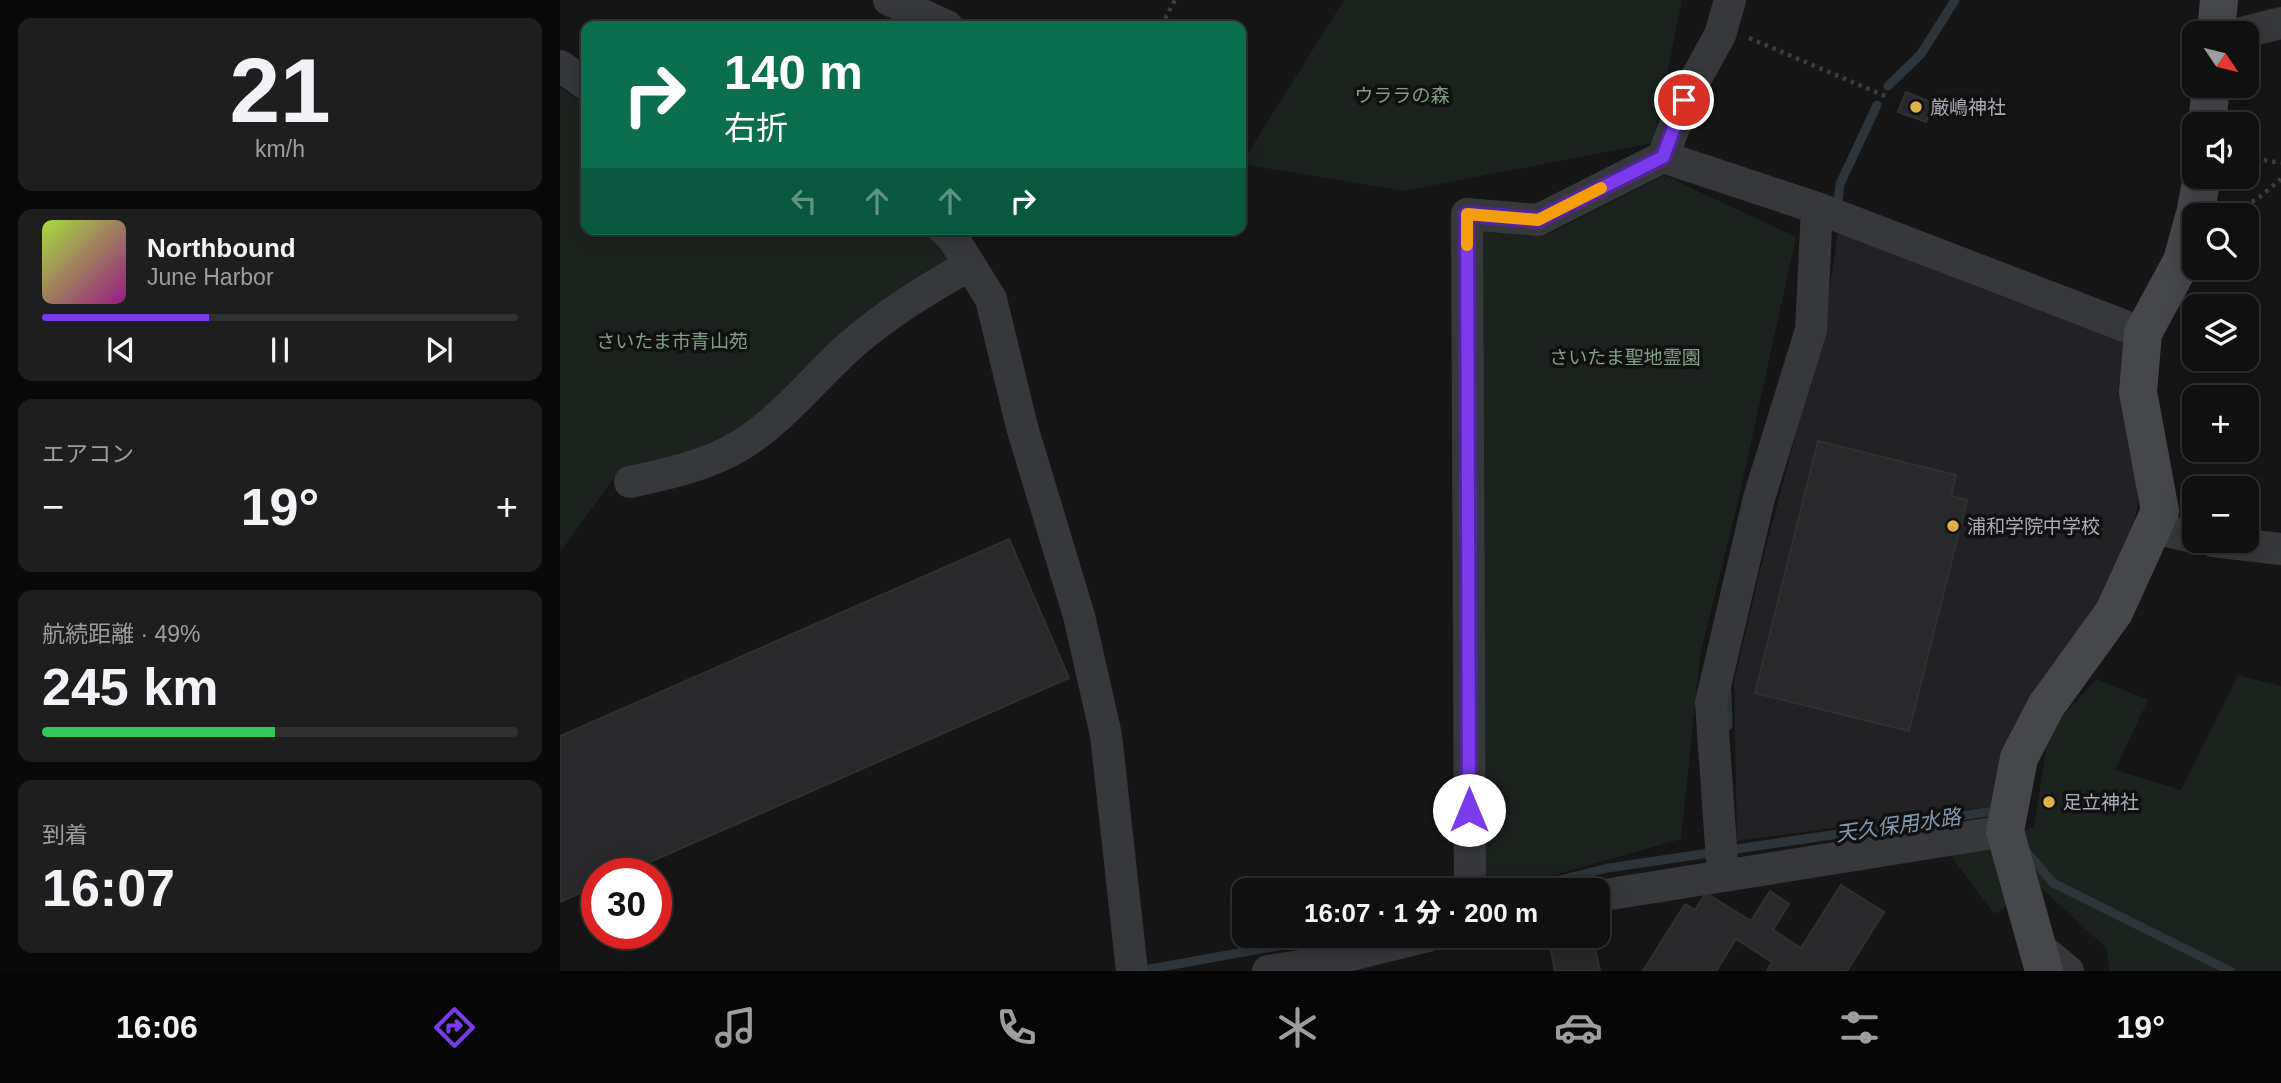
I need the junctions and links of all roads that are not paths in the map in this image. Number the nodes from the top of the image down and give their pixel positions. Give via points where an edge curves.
1 (890, 0) edge
2 (2219, 0) edge
3 (1726, 14) edge
4 (936, 21) edge
5 (2217, 21) edge
6 (2281, 23) edge
7 (2259, 28) edge
8 (560, 66) edge
9 (581, 81) edge
10 (1663, 157) junction
11 (1816, 208) junction
12 (951, 235) edge
13 (2182, 261) edge
14 (970, 265) junction
15 (2143, 333) junction
16 (630, 482) dead end
17 (2153, 528) junction
18 (2182, 534) edge
19 (2259, 546) edge
20 (2281, 549) edge
21 (2005, 831) junction
22 (1723, 876) junction
23 (1470, 878) edge
24 (1610, 894) edge
25 (1374, 948) edge
26 (2039, 957) edge
27 (1132, 971) edge
28 (1268, 971) edge
29 (2068, 971) edge

1 - 4 street
2 - 5 street
3 - 10 street via 1684,100
6 - 7 street
8 - 9 street
10 - 11 street
10 - 23 street via 1538,220 1467,214
11 - 15 street
11 - 22 street via 1811,330 1759,498 1711,703
12 - 14 street
13 - 15 street
14 - 16 street via 902,303 764,430 738,447 673,473
14 - 27 street via 991,299 1022,427 1079,616 1106,735
15 - 17 street via 2138,392 2160,511
17 - 18 street
17 - 21 street via 2114,612 2046,706 2019,758
19 - 20 street
21 - 22 street
21 - 26 street
22 - 24 street
25 - 28 street
26 - 29 street

